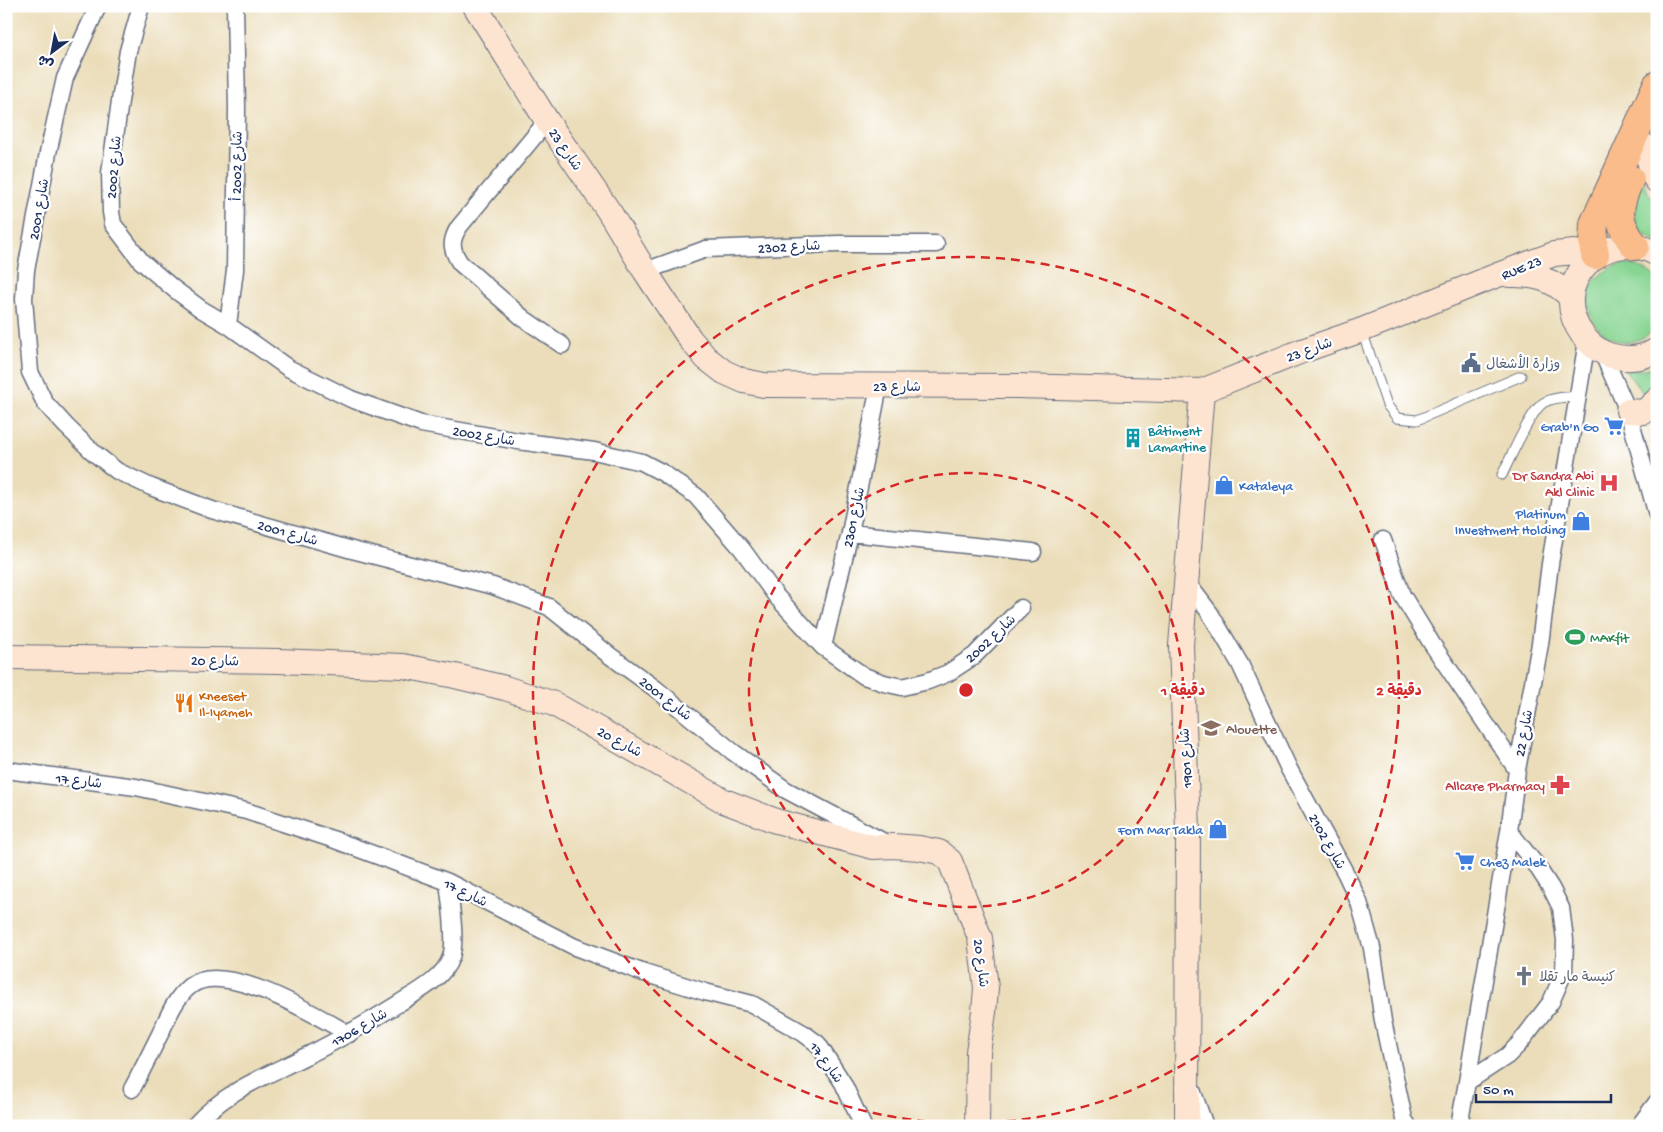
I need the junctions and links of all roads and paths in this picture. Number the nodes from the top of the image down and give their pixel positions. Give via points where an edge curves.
1 (98, 6) edge
2 (141, 6) edge
3 (235, 6) edge
4 (475, 6) edge
5 (1655, 101) edge
6 (547, 121) junction
7 (1645, 146) junction
8 (1657, 181) edge
9 (936, 244) dead end
10 (1646, 250) edge
11 (1594, 256) junction
12 (645, 271) junction
13 (1495, 276) junction
14 (1571, 298) junction
15 (228, 325) junction
16 (1362, 330) junction
17 (562, 345) dead end
18 (1594, 347) junction
19 (1657, 350) edge
20 (1521, 376) dead end
21 (879, 386) junction
22 (1202, 391) junction
23 (1578, 396) junction
24 (1657, 400) edge
25 (1628, 411) junction
26 (1502, 474) dead end
27 (1657, 515) edge
28 (850, 534) junction
29 (1383, 540) dead end
30 (1034, 552) dead end
31 (1185, 580) junction
32 (1021, 608) dead end
33 (823, 647) junction
34 (6, 657) edge
35 (6, 770) edge
36 (1516, 770) junction
37 (1509, 832) junction
38 (893, 846) junction
39 (448, 882) junction
40 (349, 1034) junction
41 (1188, 1080) junction
42 (1467, 1082) junction
43 (132, 1089) dead end
44 (1657, 1102) edge
45 (194, 1126) edge
46 (863, 1126) edge
47 (977, 1126) edge
48 (1187, 1126) edge
49 (1205, 1126) edge
50 (1408, 1126) edge
51 (1458, 1126) edge
52 (1639, 1126) edge

1 - 38 street, شارع 2001 via 65,78 26,270 24,299 30,372 45,403 66,426 117,471 204,507 493,586 549,607 786,790
2 - 15 street, شارع 2002 via 128,50 110,173 113,224 141,261 201,309
3 - 15 street, شارع 2002 أ via 235,270
4 - 6 street, شارع 23
5 - 7 highway
5 - 11 highway via 1594,224
6 - 12 street, شارع 23
6 - 17 street via 459,226 451,245 460,263 524,318
7 - 8 street
7 - 10 highway via 1625,188 1620,220 1625,234
9 - 12 street, شارع 2302 via 706,249
10 - 11 street via 1614,247
11 - 13 street, RUE 23 via 1575,252 1554,254
11 - 14 street via 1574,282
12 - 21 street, شارع 23 via 690,339 724,372 764,386
13 - 14 street, RUE 23 via 1541,278
13 - 16 street, شارع 23
14 - 18 street via 1577,328
15 - 33 street, شارع 2002 via 288,368 351,398 421,424 594,450 642,462 663,473 696,496 776,596
16 - 20 lane via 1387,404 1397,418 1418,420
16 - 22 street, شارع 23
18 - 19 street via 1618,358 1635,358
18 - 23 street, شارع 22
18 - 25 street
21 - 22 street, شارع 23
21 - 28 street, شارع 2301
22 - 31 street, شارع 1901
23 - 26 lane via 1543,403 1528,422
23 - 36 street, شارع 22 via 1540,644
24 - 25 street via 1644,412
25 - 27 street
28 - 30 street
28 - 33 street, شارع 2301
29 - 36 street via 1402,595
31 - 41 street, شارع 1901 via 1181,653 1188,830
31 - 50 street, شارع 2102 via 1210,613 1240,664 1289,769 1360,902 1372,948 1400,1101
32 - 33 street, شارع 2002 via 974,656 948,673 914,686 902,687 864,676
34 - 38 street, شارع 20 via 403,666 455,676 554,704 724,801 776,821 846,841 873,847
35 - 39 street, شارع 17 via 136,787 246,811
36 - 37 street, شارع 22
37 - 42 street, شارع 22
37 - 42 street via 1536,865 1561,908 1564,972 1551,1002 1532,1030 1507,1056
38 - 47 street, شارع 20 via 939,852 950,861 980,938 986,988 978,1052
39 - 40 street, شارع 1706 via 454,941 451,958 441,974
39 - 46 street, شارع 17 via 575,947 644,973 752,1004 803,1033 818,1044 828,1059
40 - 43 street via 282,997 249,985 200,980 175,1003
40 - 45 street, شارع 1706 via 265,1074 222,1099
41 - 48 street, شارع 1901
41 - 49 street
42 - 51 street, شارع 22
44 - 52 street

